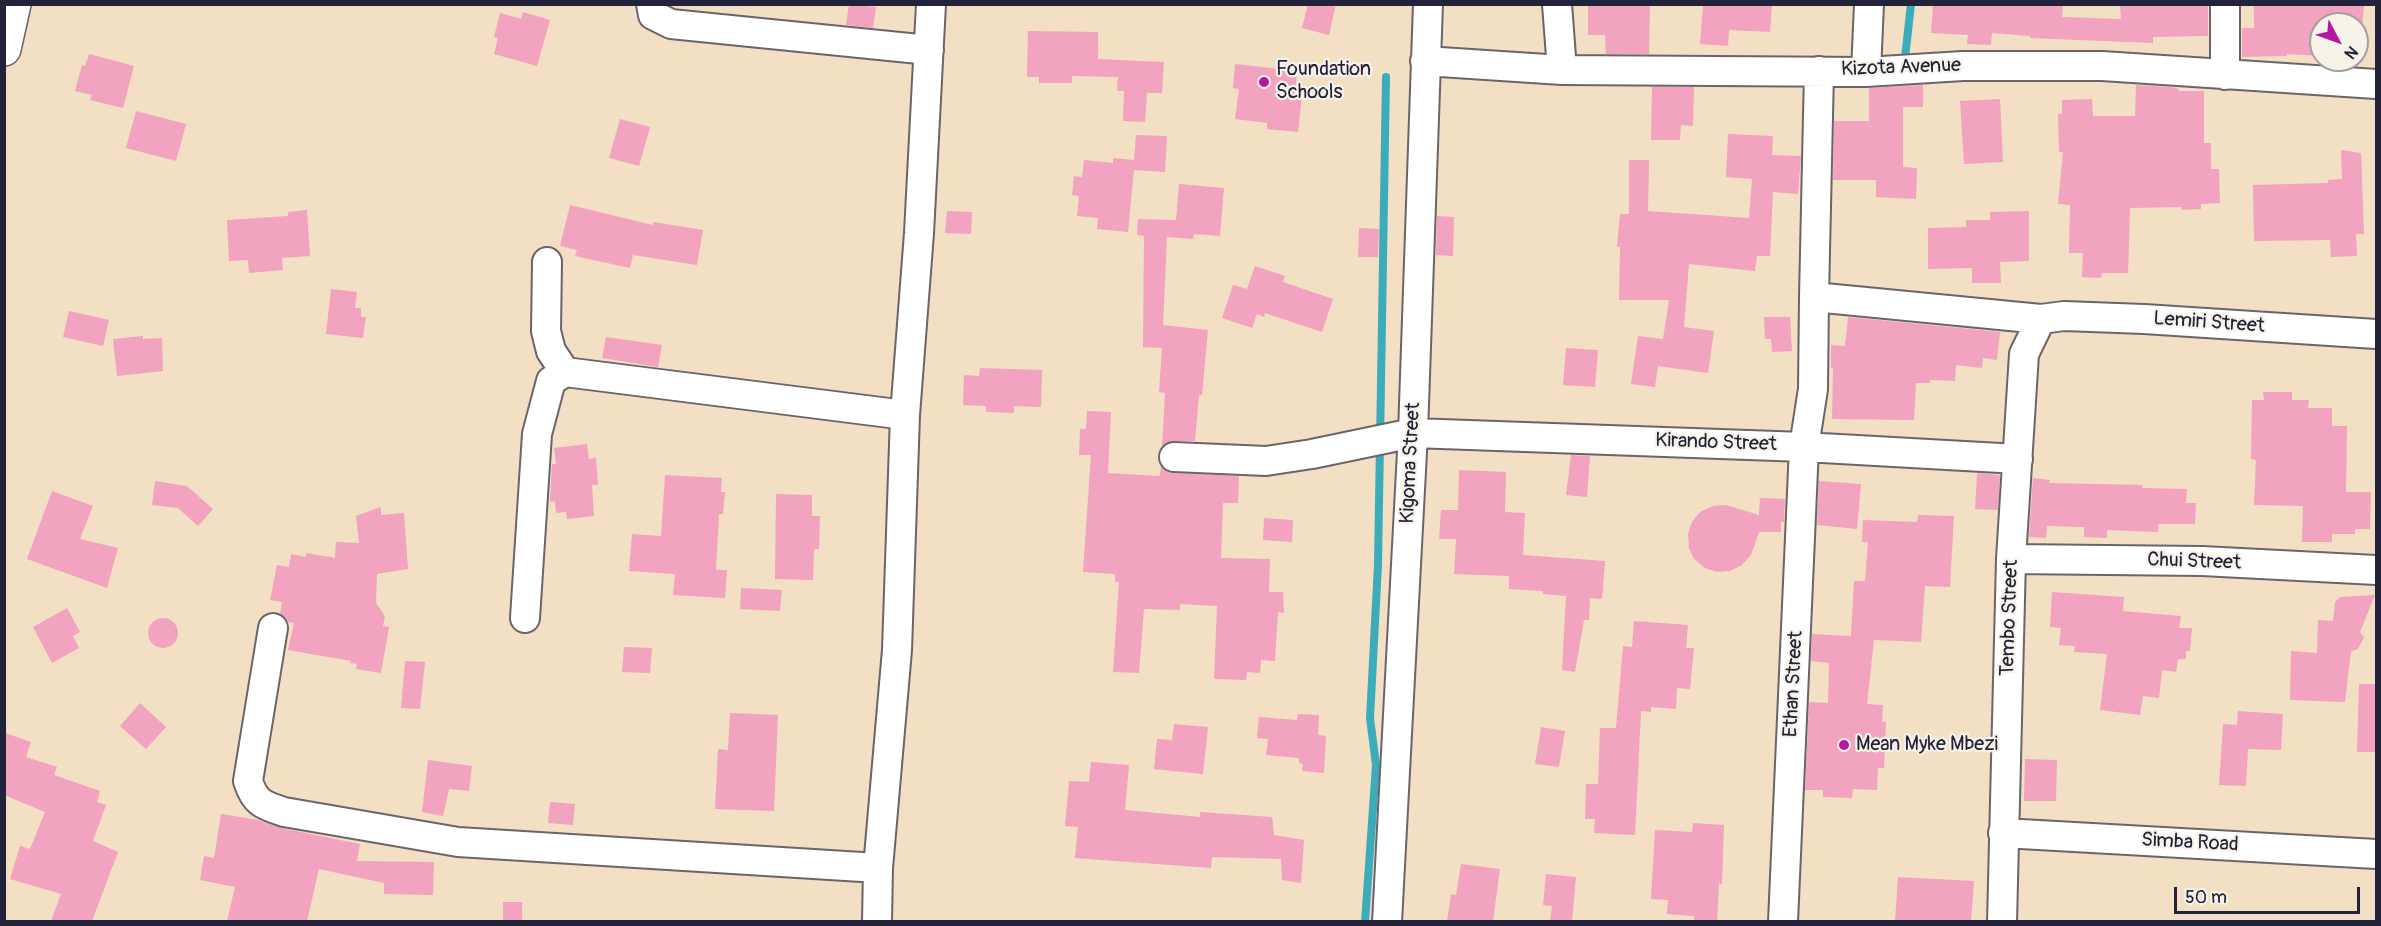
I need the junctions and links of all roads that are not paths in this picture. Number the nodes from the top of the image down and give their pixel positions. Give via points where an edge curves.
1 (14, 4) edge
2 (651, 4) edge
3 (931, 4) edge
4 (1428, 4) edge
5 (1557, 4) edge
6 (1869, 4) edge
7 (2225, 4) edge
8 (4, 49) edge
9 (929, 50) junction
10 (1425, 61) junction
11 (1562, 70) junction
12 (1819, 71) junction
13 (1866, 72) junction
14 (2225, 75) junction
15 (2376, 84) edge
16 (547, 262) dead end
17 (1814, 297) junction
18 (2041, 319) junction
19 (2376, 334) edge
20 (565, 372) junction
21 (905, 415) junction
22 (1413, 433) junction
23 (1804, 447) junction
24 (1174, 458) dead end
25 (2018, 459) junction
26 (2011, 559) junction
27 (2376, 570) edge
28 (525, 618) dead end
29 (273, 628) dead end
30 (2003, 833) junction
31 (2376, 854) edge
32 (878, 868) junction
33 (877, 921) edge
34 (1387, 921) edge
35 (1783, 921) edge
36 (2002, 921) edge

1 - 8 main road
2 - 9 street via 653,15 671,24
3 - 9 street
4 - 10 street, Kigoma Street
5 - 11 street
6 - 13 street
7 - 14 street
9 - 21 street
10 - 11 street, Kizota Avenue
10 - 22 street, Kigoma Street
11 - 12 street, Kizota Avenue
12 - 13 street, Kizota Avenue
12 - 17 street, Ethan Street
13 - 14 street, Kizota Avenue via 2091,65
14 - 15 street, Kizota Avenue
16 - 20 street via 546,331 550,351
17 - 18 street, Lemiri Street
17 - 23 street, Ethan Street via 1813,389
18 - 19 street, Lemiri Street via 2144,319
18 - 25 street, Tembo Street via 2024,354
20 - 21 street
20 - 28 street via 551,381 537,434
21 - 32 street via 897,650
22 - 23 street, Kirando Street
22 - 24 street, Kirando Street via 1266,461
22 - 34 street, Kigoma Street
23 - 25 street, Kirando Street
23 - 35 street, Ethan Street
25 - 26 street, Tembo Street
26 - 27 street, Chui Street via 2202,561
26 - 30 street, Tembo Street
29 - 32 street via 248,781 253,796 263,805 458,842
30 - 31 street, Simba Road
30 - 36 street, Tembo Street
32 - 33 street

